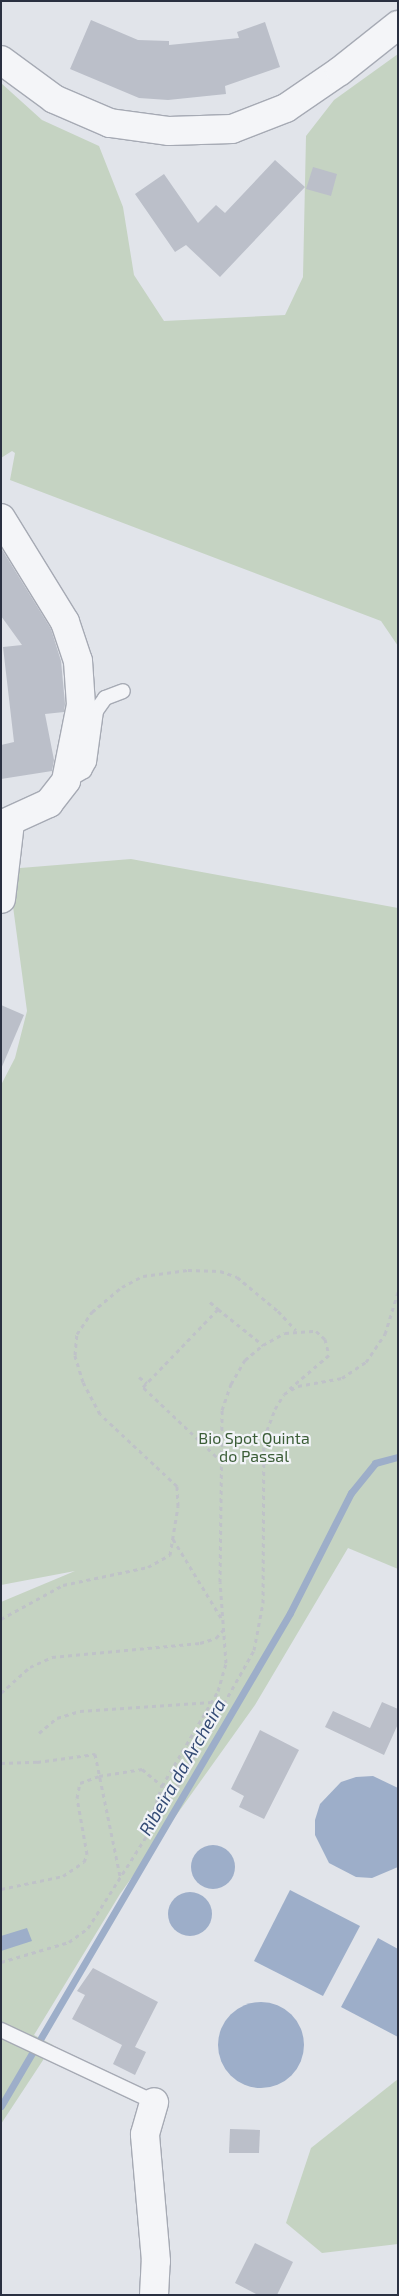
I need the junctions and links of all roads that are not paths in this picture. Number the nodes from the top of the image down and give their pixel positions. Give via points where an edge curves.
1 (398, 25) edge
2 (1, 60) edge
3 (1, 518) edge
4 (123, 691) dead end
5 (66, 781) junction
6 (5, 823) edge
7 (1, 899) edge
8 (1, 2030) edge
9 (154, 2102) joint
10 (154, 2295) edge

1 - 2 street via 340,72 286,108 232,128 169,131 110,123 54,99
3 - 5 street via 65,622 78,661 81,705
4 - 5 lane via 105,698 96,711 89,762 84,771
5 - 6 street via 49,803
6 - 7 street
8 - 9 lane
9 - 10 street via 145,2134 156,2261

